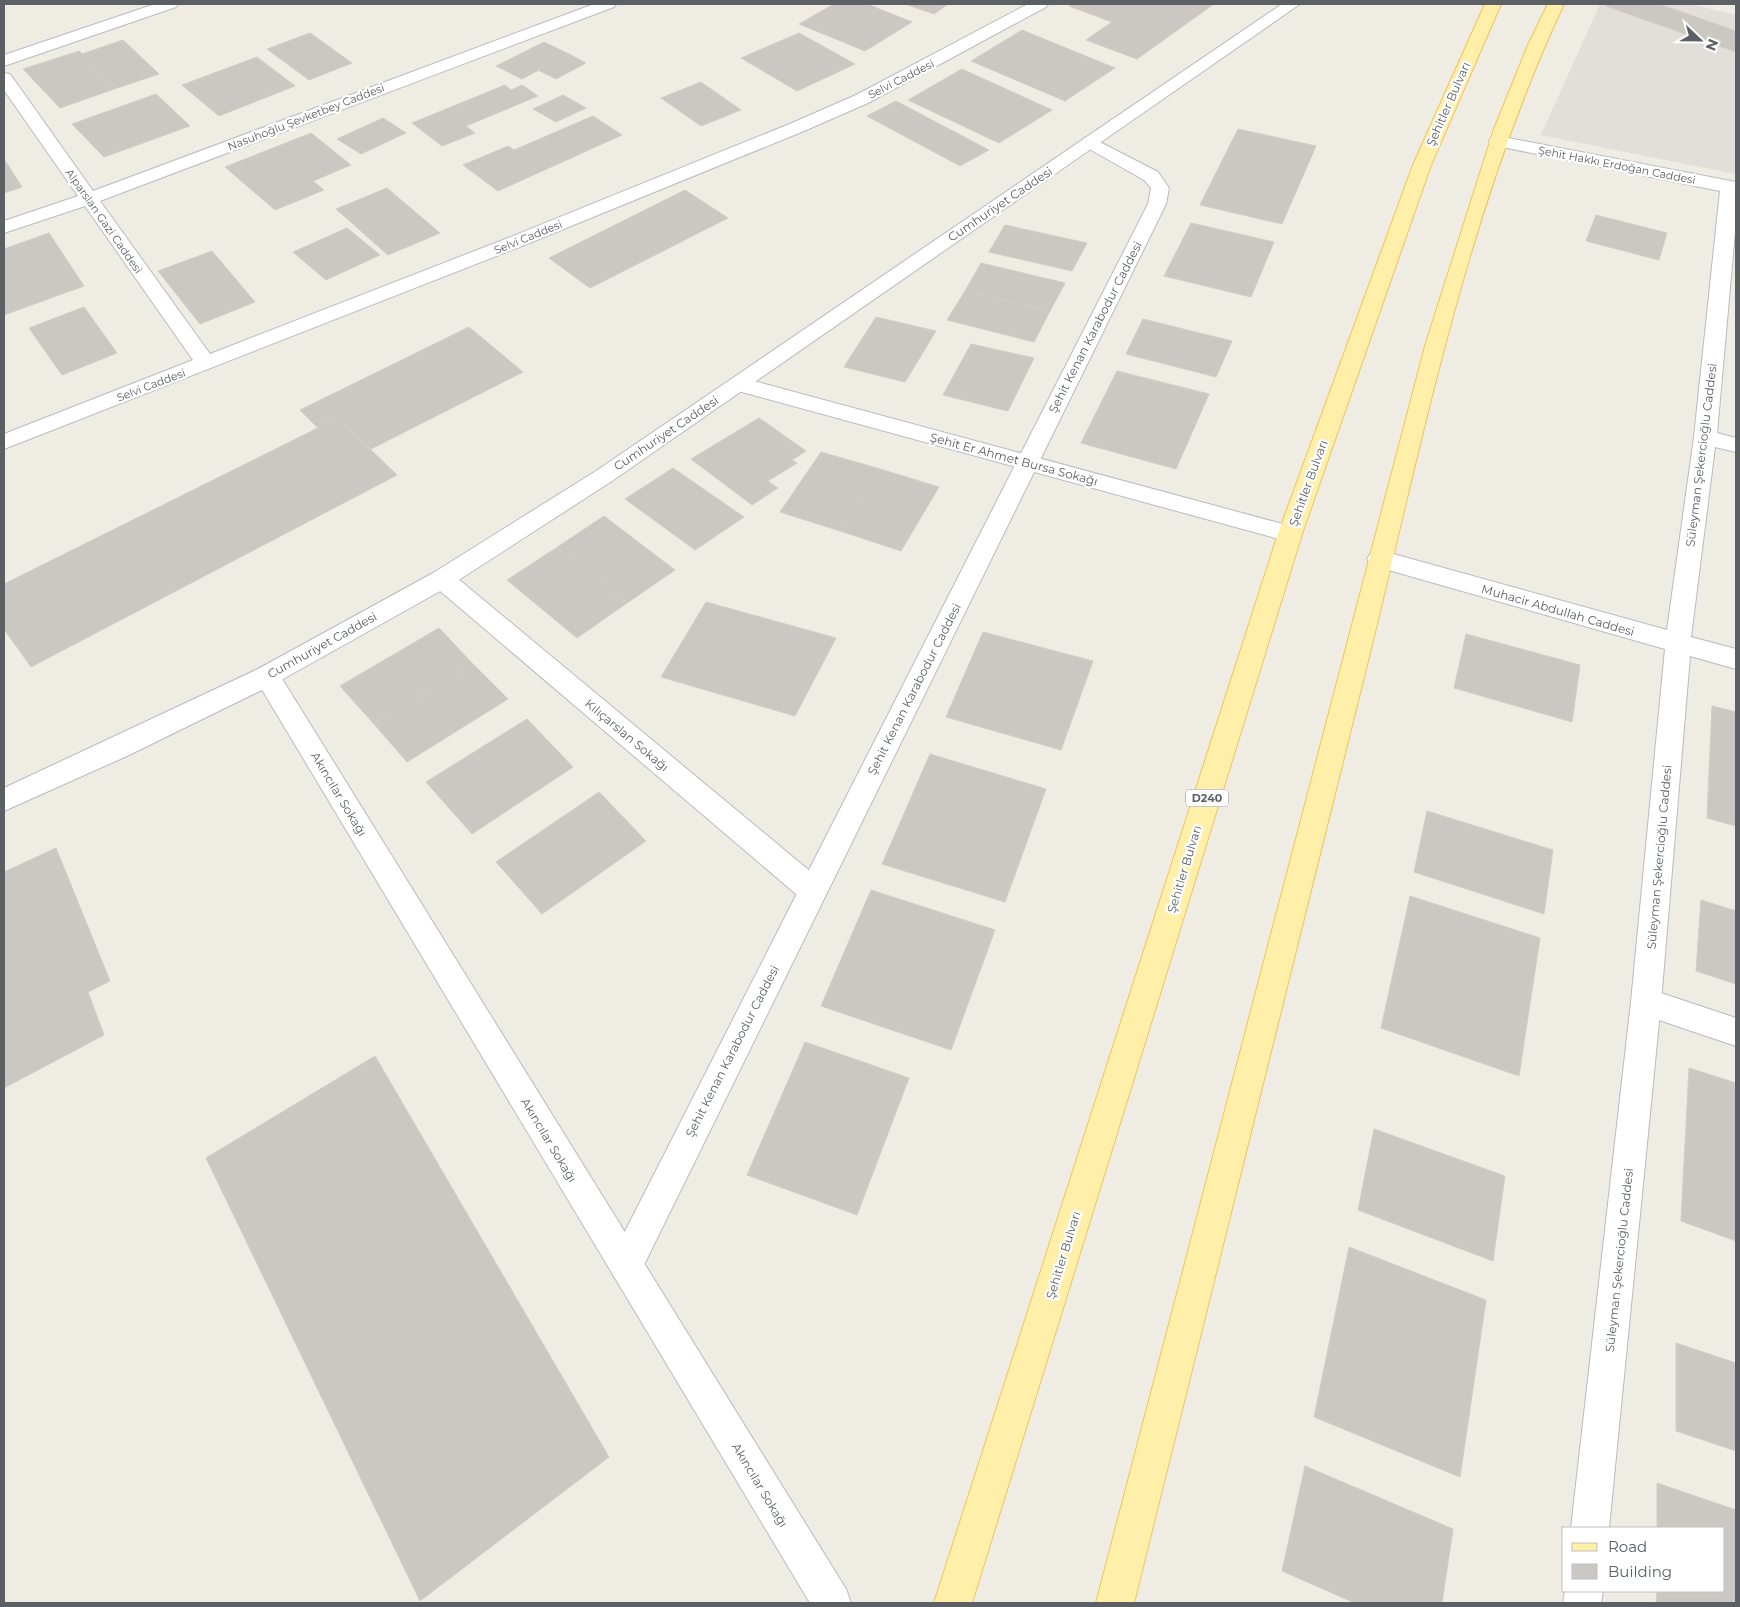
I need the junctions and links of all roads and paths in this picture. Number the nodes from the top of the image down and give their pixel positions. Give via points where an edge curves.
1 (170, 4) edge
2 (608, 4) edge
3 (1040, 4) edge
4 (1292, 4) edge
5 (1493, 4) edge
6 (1556, 4) edge
7 (4, 61) edge
8 (4, 78) edge
9 (1498, 141) junction
10 (1090, 142) junction
11 (1733, 188) edge
12 (88, 199) junction
13 (4, 227) edge
14 (206, 364) junction
15 (738, 384) junction
16 (1705, 437) junction
17 (4, 442) edge
18 (1736, 445) edge
19 (1027, 462) junction
20 (1290, 534) junction
21 (1379, 560) junction
22 (442, 580) junction
23 (1678, 643) junction
24 (1736, 659) edge
25 (267, 676) junction
26 (4, 800) edge
27 (813, 891) junction
28 (1646, 1002) junction
29 (1736, 1032) edge
30 (626, 1265) junction
31 (1590, 1527) edge
32 (832, 1603) edge
33 (953, 1603) edge
34 (1115, 1603) edge

1 - 7 street
2 - 12 street, Nasuhoğlu Şevketbey Caddesi
3 - 14 street, Selvi Caddesi via 871,95 798,127
4 - 10 street, Cumhuriyet Caddesi
5 - 20 main road, Şehitler Bulvarı / D240 via 1422,165
6 - 9 main road via 1520,82
8 - 12 street, Alparslan Gazi Caddesi
9 - 11 street, Şehit Hakkı Erdoğan Caddesi
9 - 21 main road via 1435,346
10 - 15 street, Cumhuriyet Caddesi
10 - 19 street, Şehit Kenan Karabodur Caddesi via 1151,176 1160,188 1159,196
11 - 16 street, Süleyman Şekercioğlu Caddesi
12 - 13 street, Nasuhoğlu Şevketbey Caddesi
12 - 14 street, Alparslan Gazi Caddesi
14 - 17 street, Selvi Caddesi
15 - 19 street, Şehit Er Ahmet Bursa Sokağı
15 - 22 street, Cumhuriyet Caddesi via 604,476
16 - 18 street
16 - 23 street, Süleyman Şekercioğlu Caddesi
19 - 20 street, Şehit Er Ahmet Bursa Sokağı
19 - 27 street, Şehit Kenan Karabodur Caddesi
20 - 33 main road, Şehitler Bulvarı / D240
21 - 23 street, Muhacir Abdullah Caddesi
21 - 34 main road
22 - 25 street, Cumhuriyet Caddesi
22 - 27 street, Kılıçarslan Sokağı
23 - 24 street, Muhacir Abdullah Caddesi
23 - 28 street, Süleyman Şekercioğlu Caddesi
25 - 26 street, Cumhuriyet Caddesi
25 - 30 street, Akıncılar Sokağı
27 - 30 street, Şehit Kenan Karabodur Caddesi
28 - 29 street
28 - 31 street, Süleyman Şekercioğlu Caddesi
30 - 32 street, Akıncılar Sokağı

